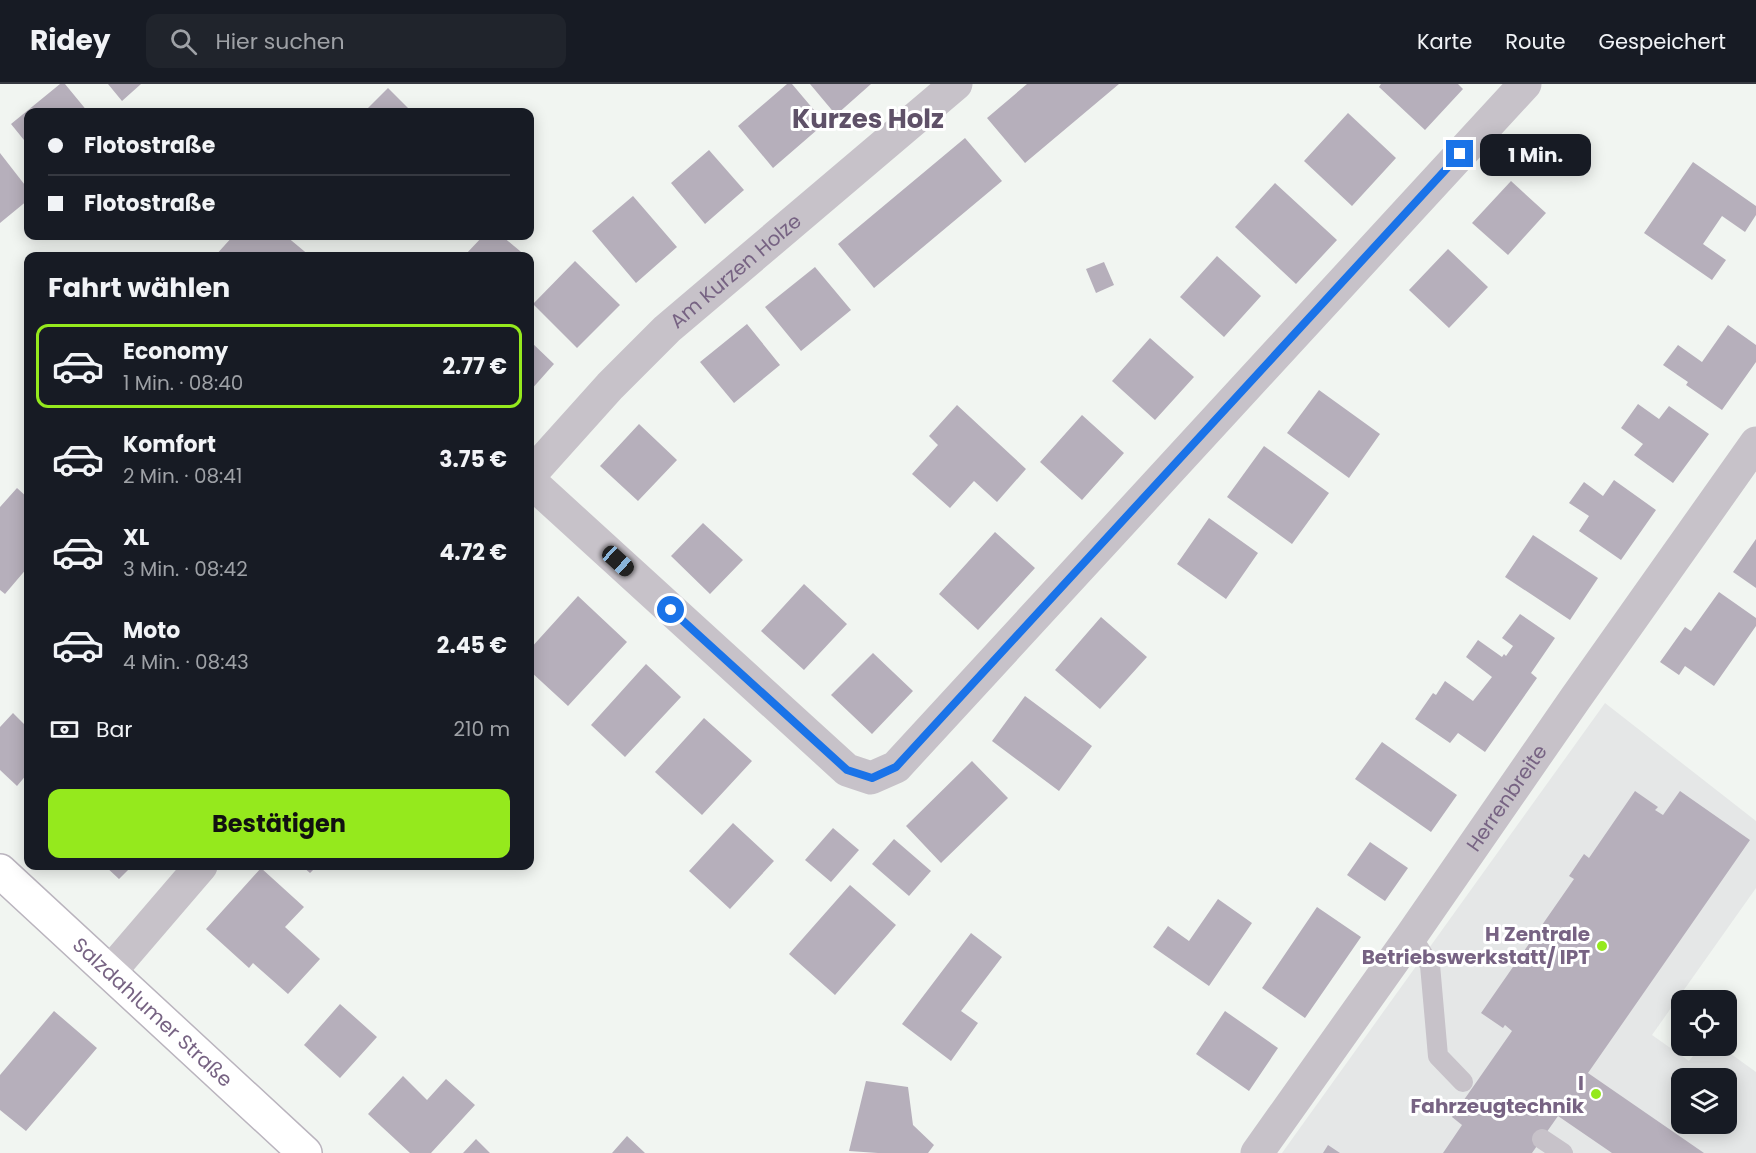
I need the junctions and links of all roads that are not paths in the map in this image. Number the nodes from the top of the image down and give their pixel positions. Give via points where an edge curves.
1 (956, 84) edge
2 (1525, 84) edge
3 (1756, 444) edge
4 (534, 471) edge
5 (534, 485) edge
6 (198, 870) edge
7 (0, 871) edge
8 (1411, 936) junction
9 (110, 972) junction
10 (1463, 1082) dead end
11 (1542, 1139) dead end
12 (305, 1153) edge
13 (1257, 1153) edge
14 (1563, 1153) edge

1 - 4 street, Am Kurzen Holze via 667,328
2 - 5 street via 896,767 872,778 847,770
3 - 8 street, Herrenbreite
6 - 9 street
7 - 9 main road, Salzdahlumer Straße
8 - 10 lane via 1430,965 1438,1056
8 - 13 street, Herrenbreite
9 - 12 main road, Salzdahlumer Straße
11 - 14 lane

